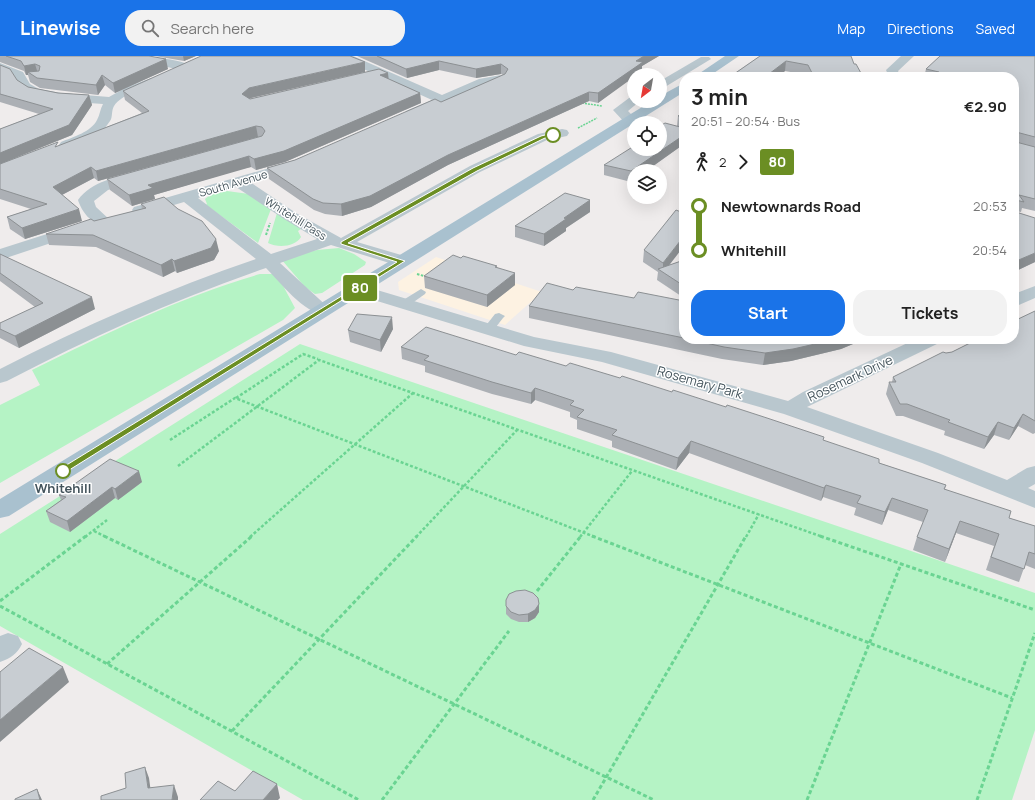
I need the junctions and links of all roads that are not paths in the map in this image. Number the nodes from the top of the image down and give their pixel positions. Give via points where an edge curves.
1 (128, 56) edge
2 (343, 56) edge
3 (733, 56) edge
4 (908, 56) edge
5 (705, 59) dead end
6 (0, 67) edge
7 (683, 72) edge
8 (708, 72) edge
9 (892, 72) edge
10 (382, 73) junction
11 (679, 75) edge
12 (362, 78) edge
13 (501, 79) edge
14 (667, 82) edge
15 (679, 90) edge
16 (442, 100) junction
17 (111, 101) junction
18 (632, 114) edge
19 (401, 118) edge
20 (562, 133) road end
21 (56, 149) edge
22 (306, 160) edge
23 (152, 172) edge
24 (238, 181) junction
25 (186, 196) junction
26 (115, 217) junction
27 (337, 242) junction
28 (0, 255) edge
29 (262, 255) junction
30 (402, 261) junction
31 (357, 289) junction
32 (1035, 291) edge
33 (421, 292) dead end
34 (1019, 299) edge
35 (404, 304) junction
36 (322, 310) junction
37 (921, 344) edge
38 (0, 377) edge
39 (792, 409) junction
40 (1035, 473) edge
41 (1009, 490) junction
42 (1035, 500) edge
43 (0, 510) edge

1 - 17 street via 192,64
2 - 10 street
3 - 8 main road
4 - 9 street
5 - 7 street
6 - 17 street via 26,78 25,86 35,92
10 - 12 street
10 - 16 street
11 - 14 street
13 - 16 street via 483,82
15 - 18 main road
16 - 19 street
17 - 21 street via 106,107 104,119 96,130
18 - 30 main road
20 - 27 street via 543,137
22 - 24 street, South Avenue
23 - 26 street via 91,192 86,200 89,209
24 - 25 street, South Avenue
24 - 27 street, Whitehill Pass via 273,205
25 - 26 street, South Avenue
25 - 29 street
26 - 28 street, South Avenue
27 - 29 street
27 - 30 street, Whitehill Pass
29 - 36 street via 309,301
29 - 38 street via 64,344
30 - 31 main road
31 - 35 street, Rosemary Park
31 - 36 main road
32 - 34 street
33 - 35 lane
35 - 39 street, Rosemary Park via 493,323 531,342 674,373
36 - 43 main road
37 - 39 street, Rosemark Drive via 810,396
39 - 41 street, Rosemary Park via 930,458
40 - 41 street
41 - 42 street, Rosemary Park

